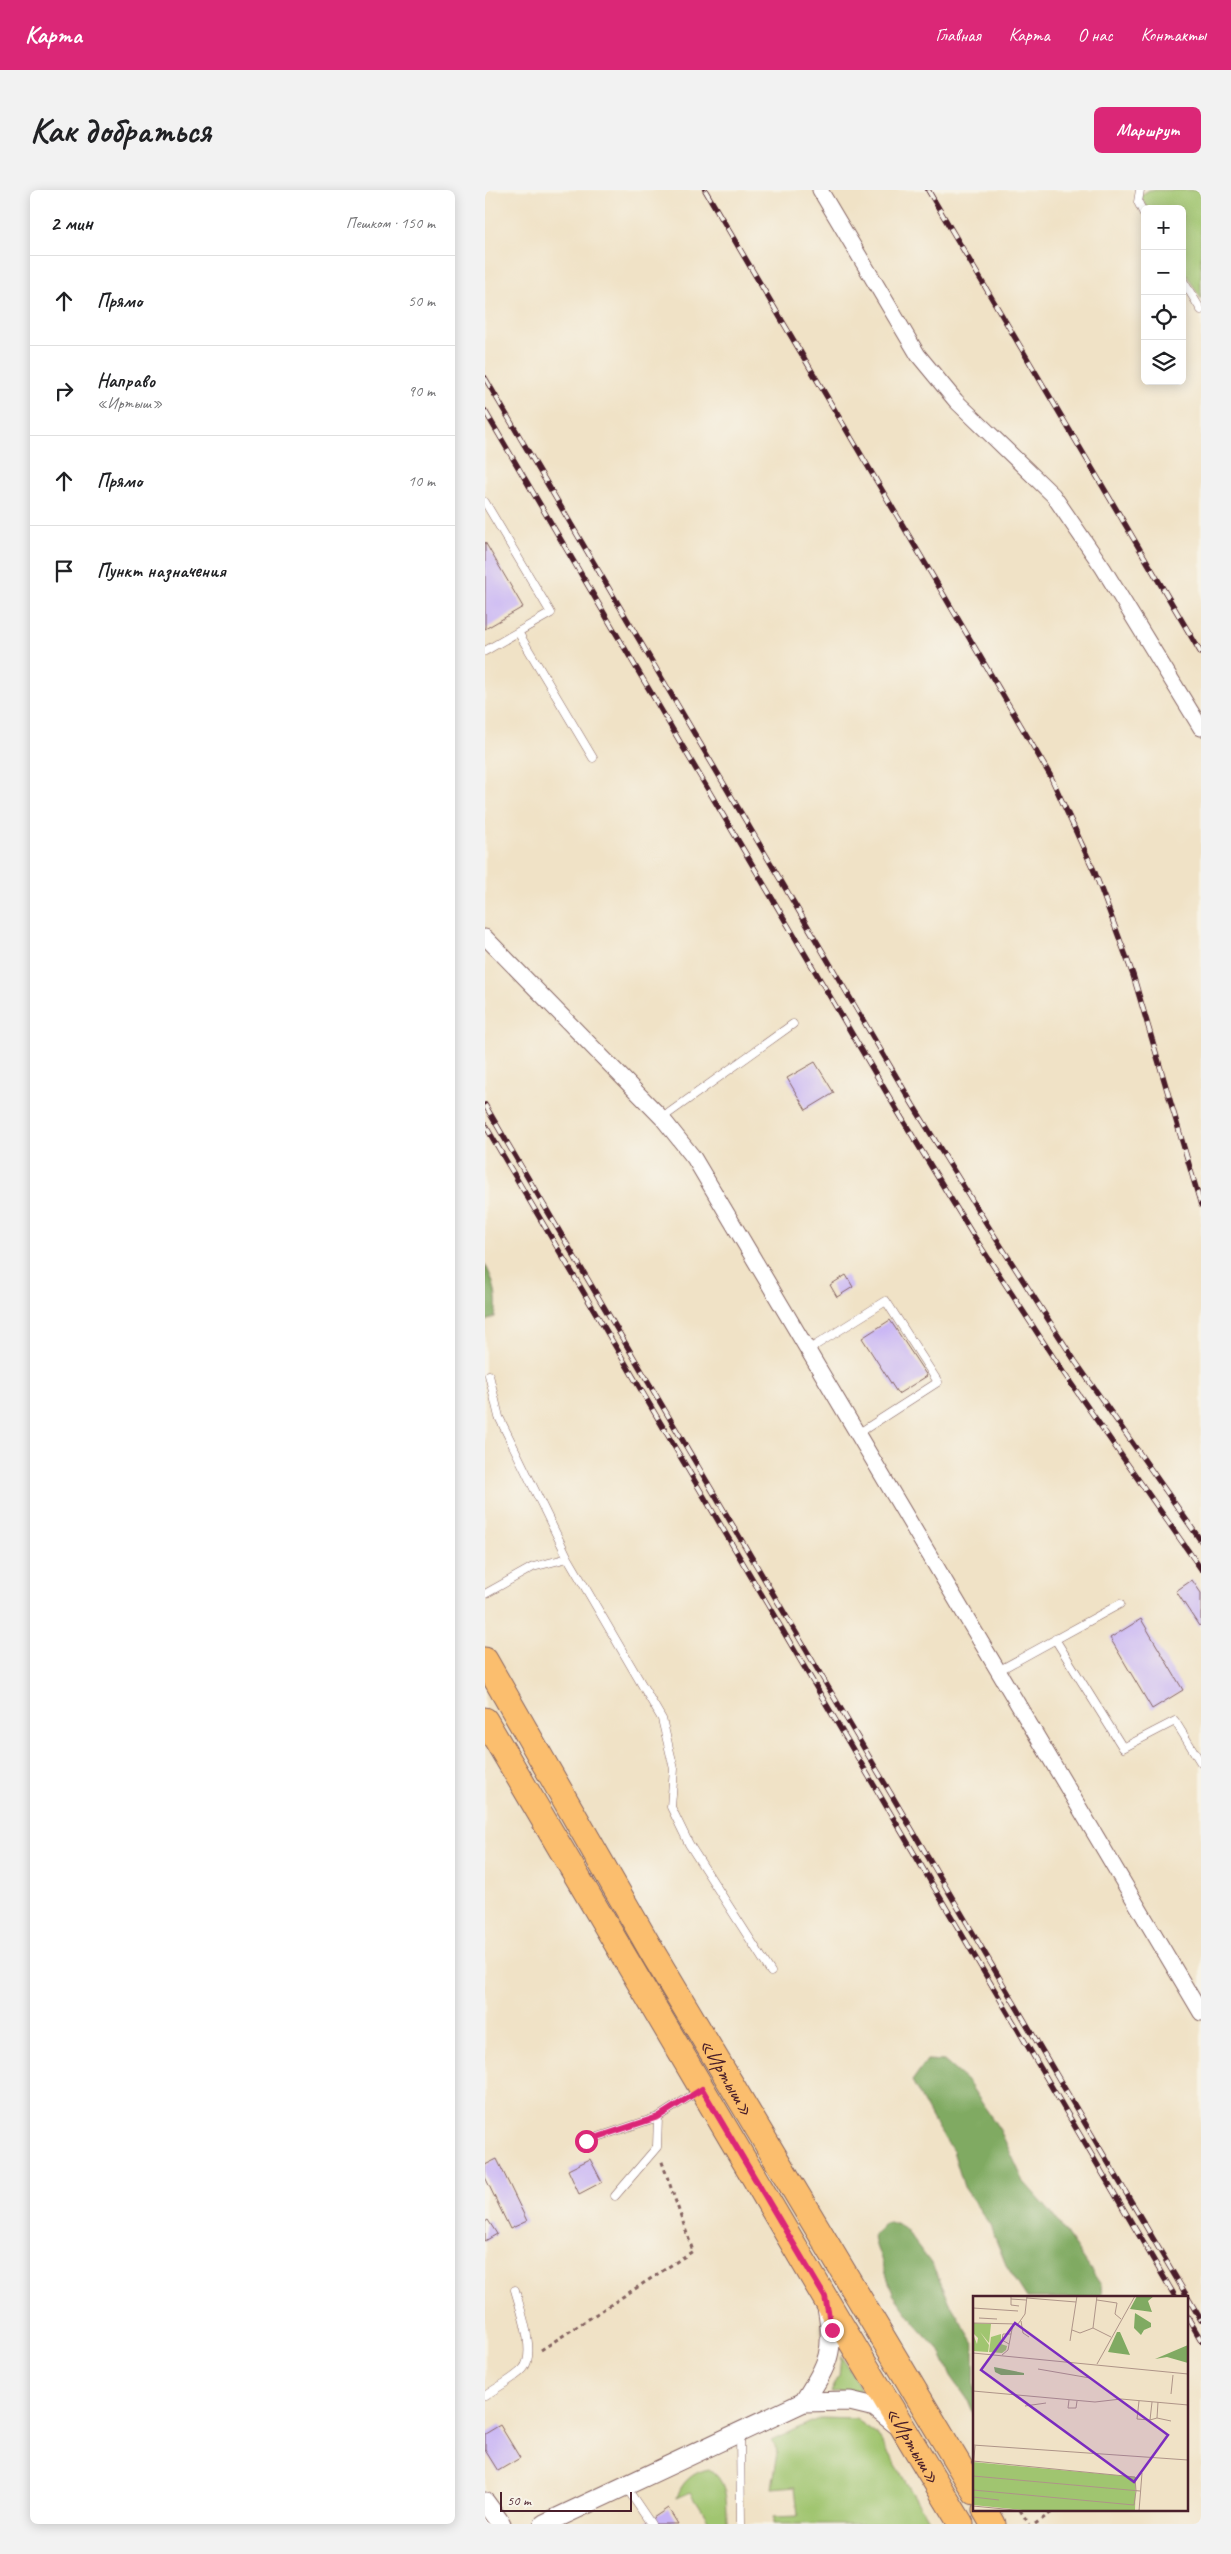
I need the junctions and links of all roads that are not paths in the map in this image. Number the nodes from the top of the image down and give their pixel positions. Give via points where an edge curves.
1 (820, 190) edge
2 (1140, 190) edge
3 (1141, 208) edge
4 (1186, 286) edge
5 (1201, 310) edge
6 (485, 502) edge
7 (518, 632) junction
8 (485, 652) edge
9 (1201, 728) edge
10 (593, 758) dead end
11 (485, 937) edge
12 (793, 1024) dead end
13 (662, 1118) junction
14 (808, 1350) junction
15 (489, 1375) dead end
16 (859, 1433) junction
17 (568, 1558) junction
18 (485, 1594) edge
19 (1120, 1604) dead end
20 (1055, 1639) junction
21 (485, 1660) edge
22 (998, 1671) junction
23 (485, 1720) edge
24 (1201, 1763) edge
25 (771, 1972) dead end
26 (1201, 2013) edge
27 (702, 2089) junction
28 (658, 2117) junction
29 (586, 2141) dead end
30 (615, 2196) dead end
31 (515, 2290) dead end
32 (825, 2297) junction
33 (485, 2396) edge
34 (804, 2402) junction
35 (905, 2431) junction
36 (740, 2434) junction
37 (626, 2487) junction
38 (973, 2489) edge
39 (485, 2502) edge
40 (986, 2512) edge
41 (501, 2524) edge
42 (544, 2524) edge
43 (651, 2524) edge
44 (741, 2524) edge
45 (961, 2524) edge
46 (993, 2524) edge

1 - 9 street via 918,356 957,401 1053,495 1103,568
2 - 3 lane via 1138,202
4 - 5 lane
6 - 7 lane via 551,613
7 - 8 lane
7 - 10 lane
11 - 13 street
12 - 13 lane
13 - 14 street via 695,1158
14 - 16 street
14 - 16 lane via 886,1300 938,1382
15 - 17 lane via 499,1417
16 - 22 street
17 - 18 lane via 533,1567
17 - 25 lane via 662,1719 674,1769 671,1807 689,1844
19 - 20 lane
20 - 22 lane
20 - 24 lane via 1123,1748 1175,1721
21 - 38 main road, «Иртыш» via 654,1956
22 - 26 street
23 - 27 main road, «Иртыш»
27 - 28 lane
27 - 32 main road, «Иртыш»
28 - 29 lane
28 - 30 lane via 657,2147
31 - 33 lane via 529,2358 524,2368
32 - 34 street via 832,2330 827,2366
32 - 35 main road, «Иртыш»
34 - 35 street via 850,2401 875,2407
34 - 36 street
35 - 45 main road, «Иртыш»
36 - 37 street
36 - 44 lane
37 - 42 street
37 - 43 lane
39 - 41 street
40 - 46 main road

